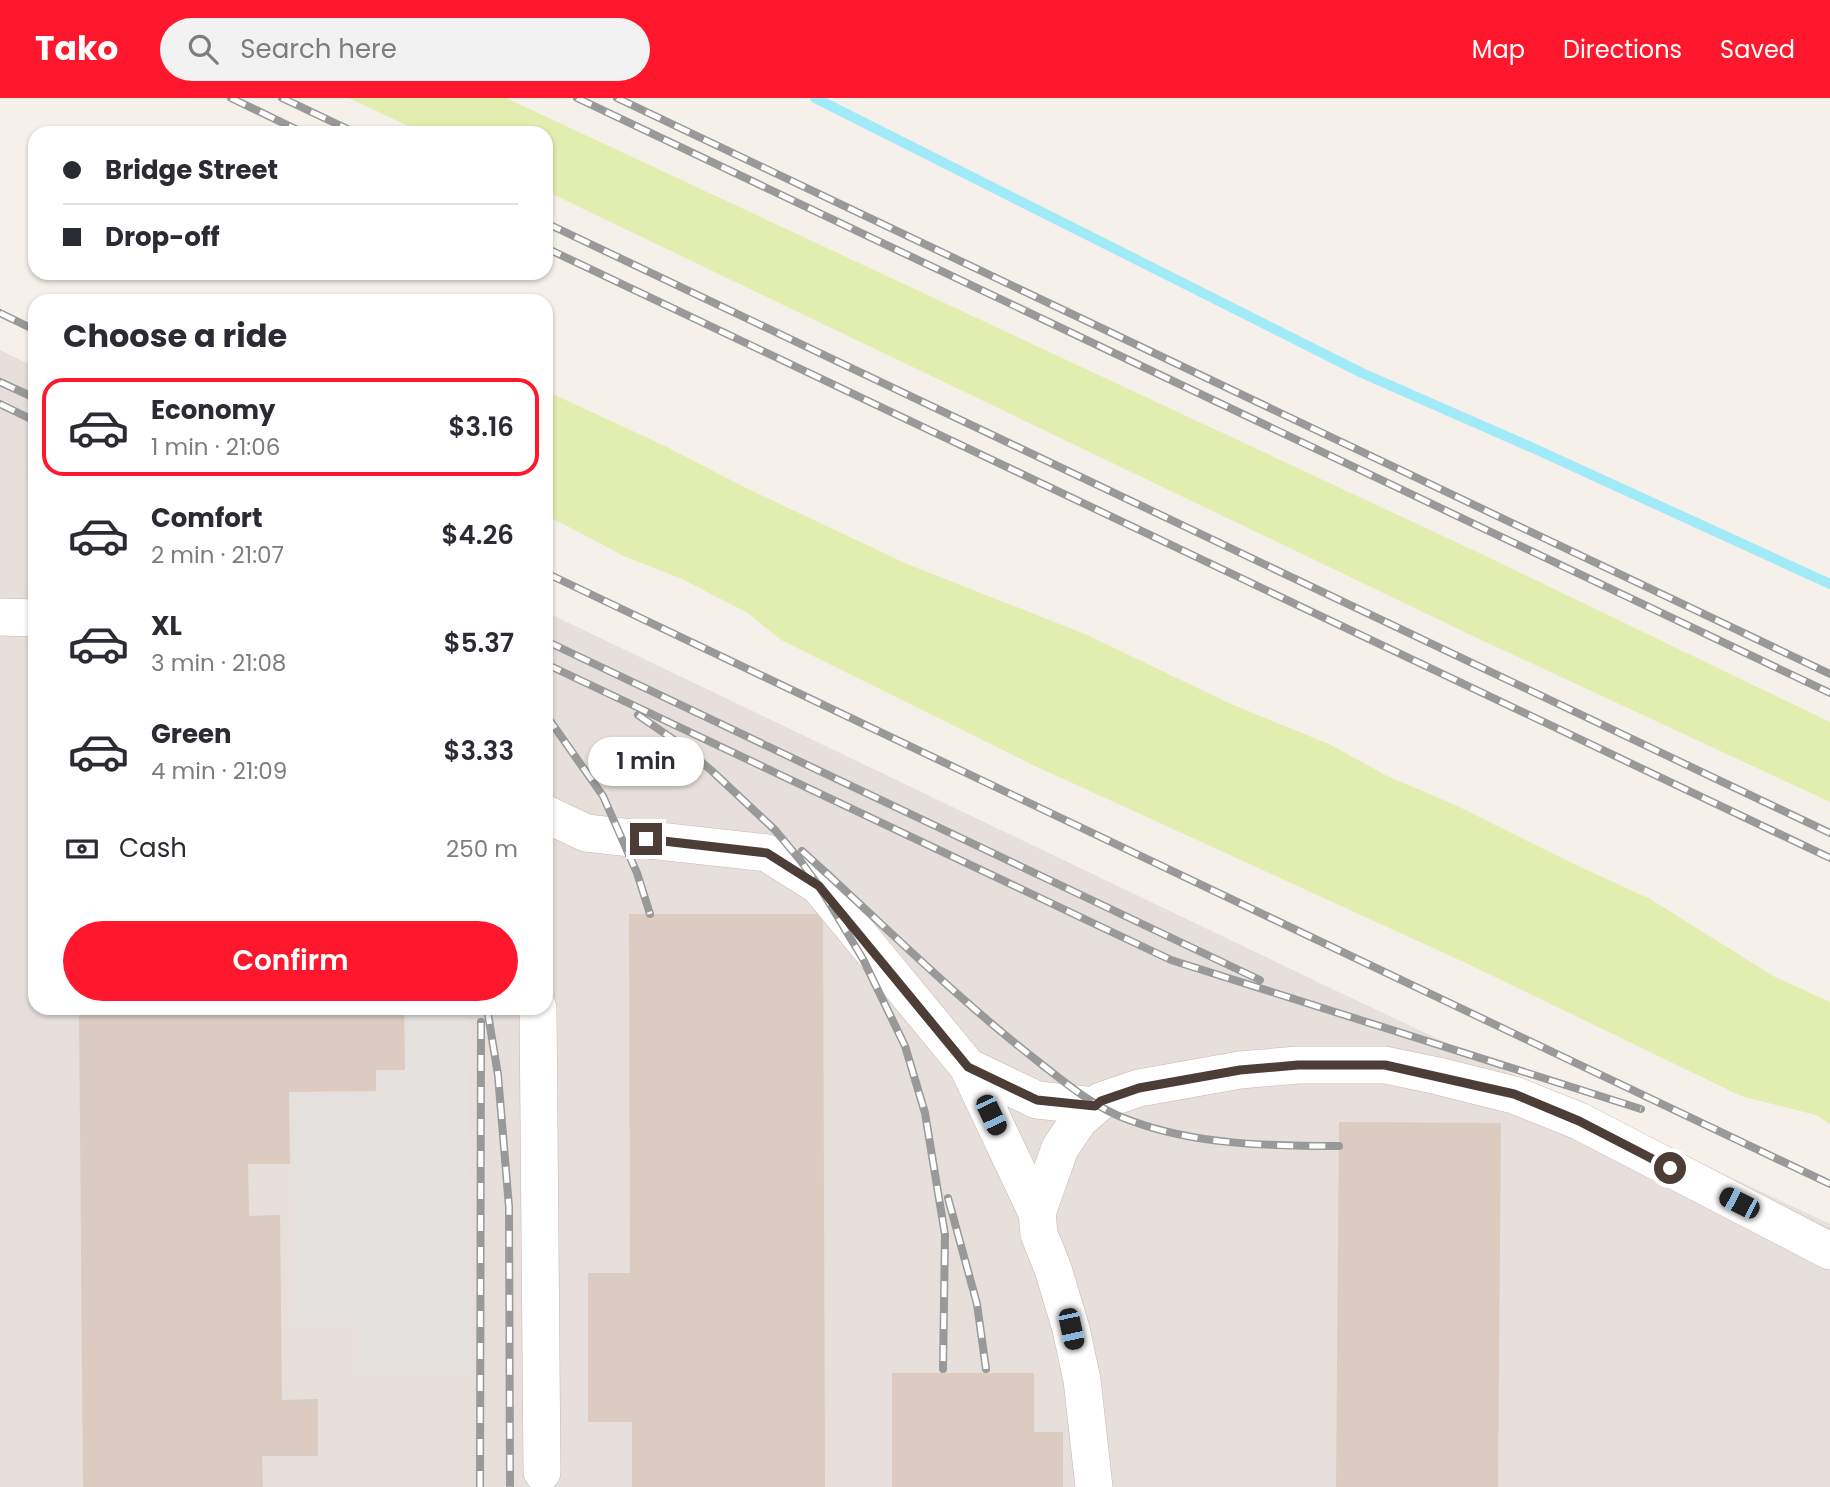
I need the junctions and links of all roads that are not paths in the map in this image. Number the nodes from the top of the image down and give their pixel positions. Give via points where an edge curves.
1 (0, 617) edge
2 (28, 618) edge
3 (553, 817) edge
4 (538, 1015) edge
5 (968, 1067) junction
6 (1095, 1106) junction
7 (1037, 1213) junction
8 (1830, 1251) edge
9 (542, 1472) dead end
10 (1094, 1487) edge

1 - 2 lane
3 - 5 lane via 586,833 767,853 819,886
4 - 9 lane
5 - 6 lane via 1037,1100
5 - 7 lane
6 - 7 lane via 1060,1148
6 - 8 lane via 1139,1088 1240,1070 1385,1065 1514,1094 1579,1121
7 - 10 lane via 1039,1234 1071,1329 1082,1380

